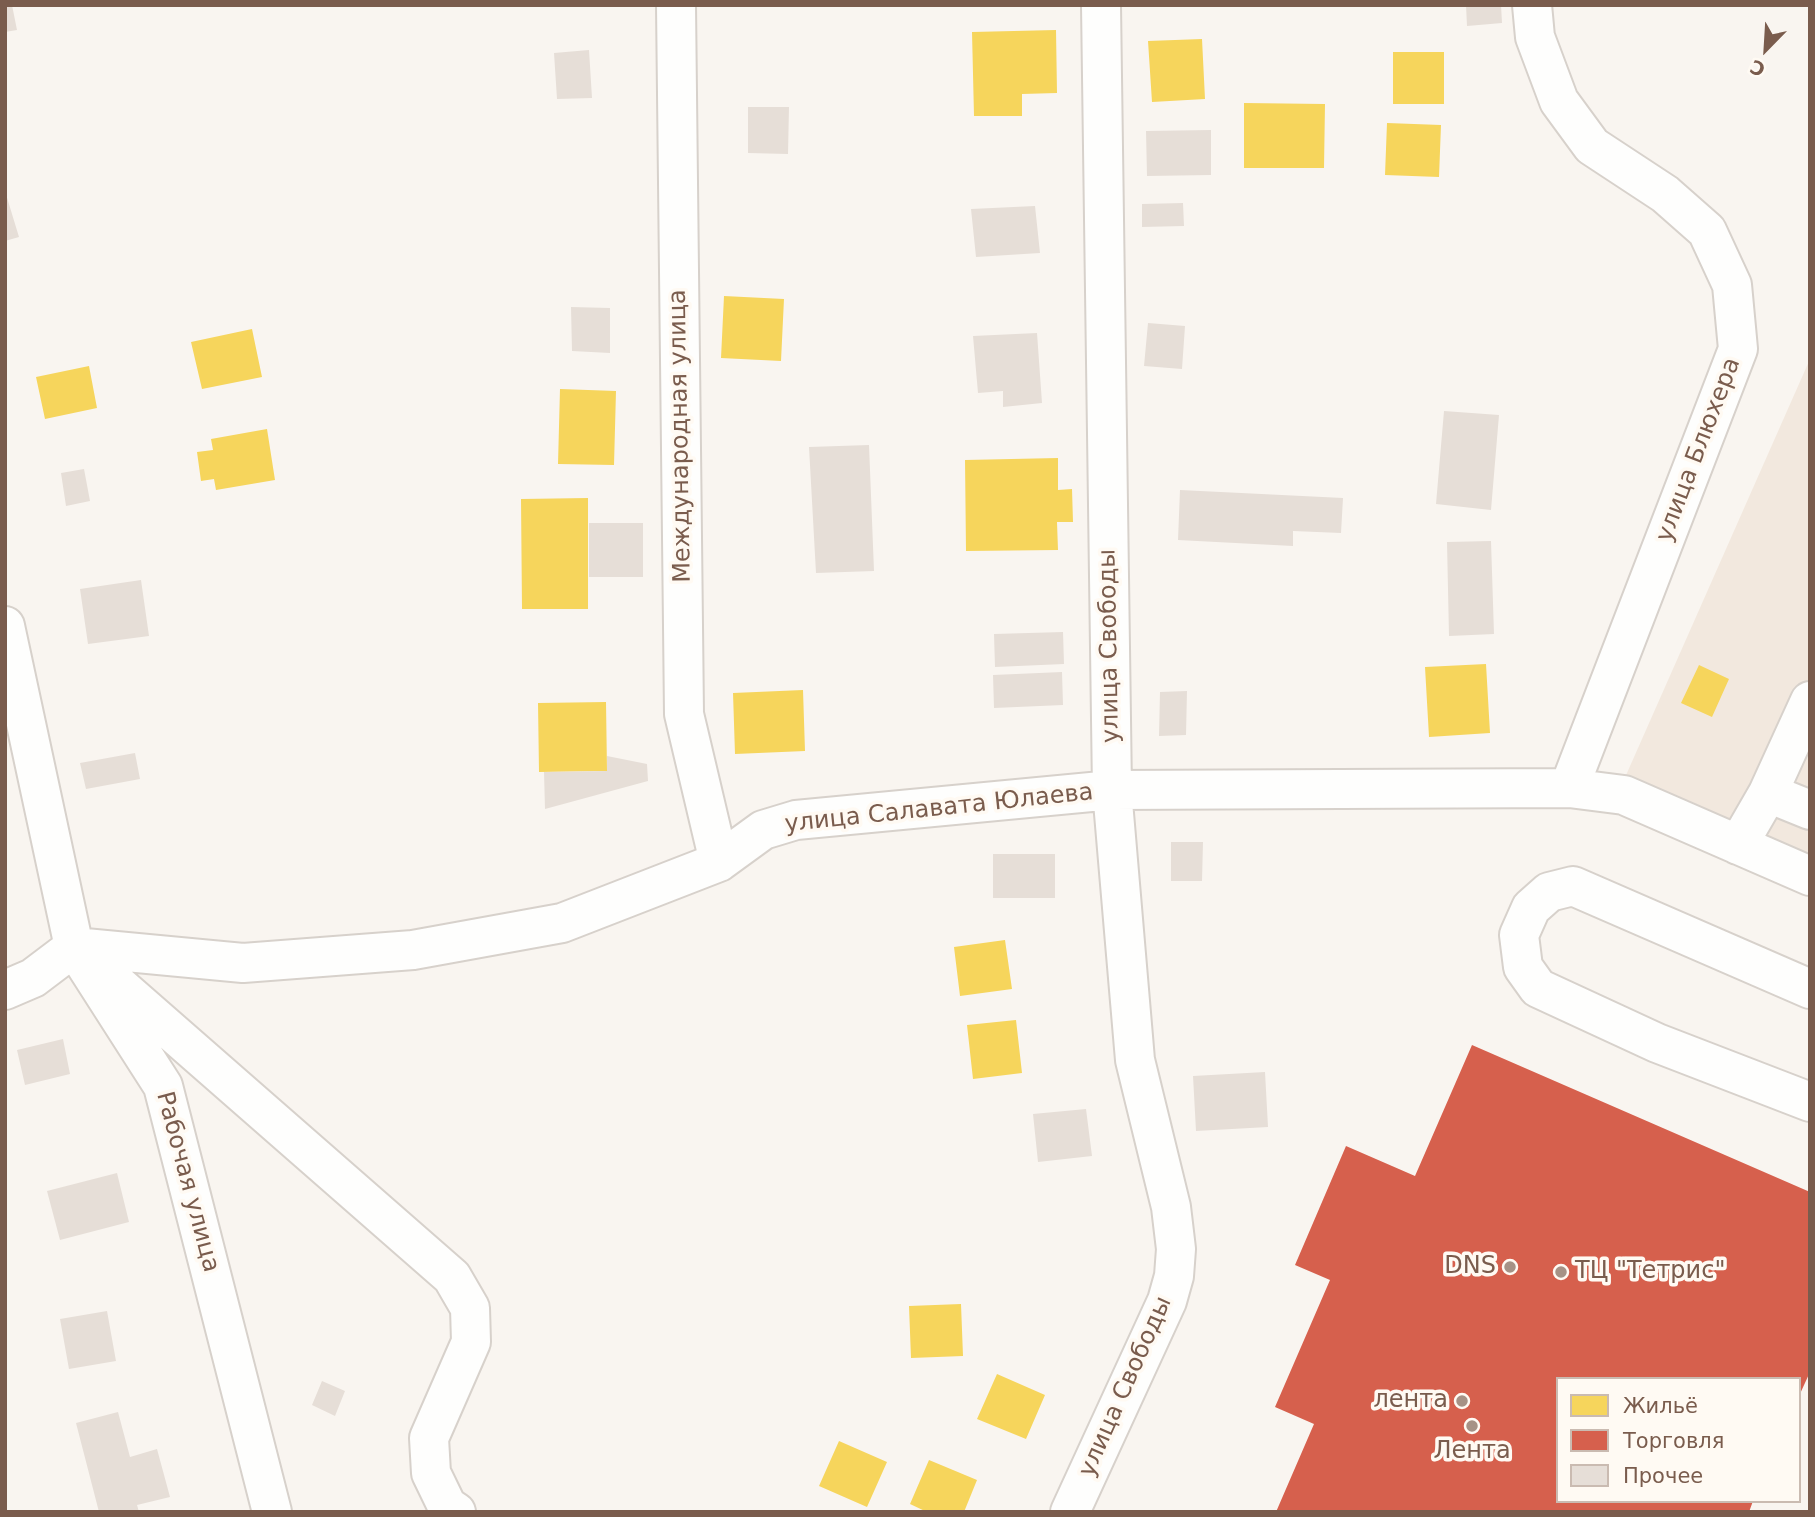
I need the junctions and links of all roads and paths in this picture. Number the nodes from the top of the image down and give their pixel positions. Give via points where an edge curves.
1 (676, 5) edge
2 (1101, 5) edge
3 (1532, 5) edge
4 (5, 626) edge
5 (1810, 701) edge
6 (1569, 788) junction
7 (1112, 790) junction
8 (1768, 793) junction
9 (1810, 810) edge
10 (1738, 845) junction
11 (719, 862) junction
12 (1810, 876) edge
13 (74, 947) junction
14 (1810, 989) edge
15 (5, 990) edge
16 (1810, 1102) edge
17 (272, 1512) edge
18 (456, 1512) edge
19 (1070, 1512) edge

1 - 11 street, Международная улица via 684,714
2 - 7 street, улица Свободы
3 - 6 street, улица Блюхера via 1535,37 1559,101 1592,146 1665,194 1707,232 1732,285 1738,349
4 - 13 street, Рабочая улица
5 - 8 street
6 - 7 street, улица Салавата Юлаева
6 - 10 street, улица Салавата Юлаева via 1623,795
7 - 11 street, улица Салавата Юлаева via 796,820 763,830
7 - 19 street, улица Свободы via 1135,1060 1171,1207 1176,1249 1167,1301
8 - 9 street
8 - 10 street
10 - 12 street, улица Салавата Юлаева
11 - 13 street, улица Салавата Юлаева via 562,923 413,950 243,963
13 - 15 street via 33,978
13 - 17 street, Рабочая улица via 163,1086
13 - 18 street via 452,1277 470,1308 471,1342 429,1438 430,1473 447,1506
14 - 16 street via 1573,886 1549,892 1531,908 1519,935 1523,967 1538,988 1682,1053

